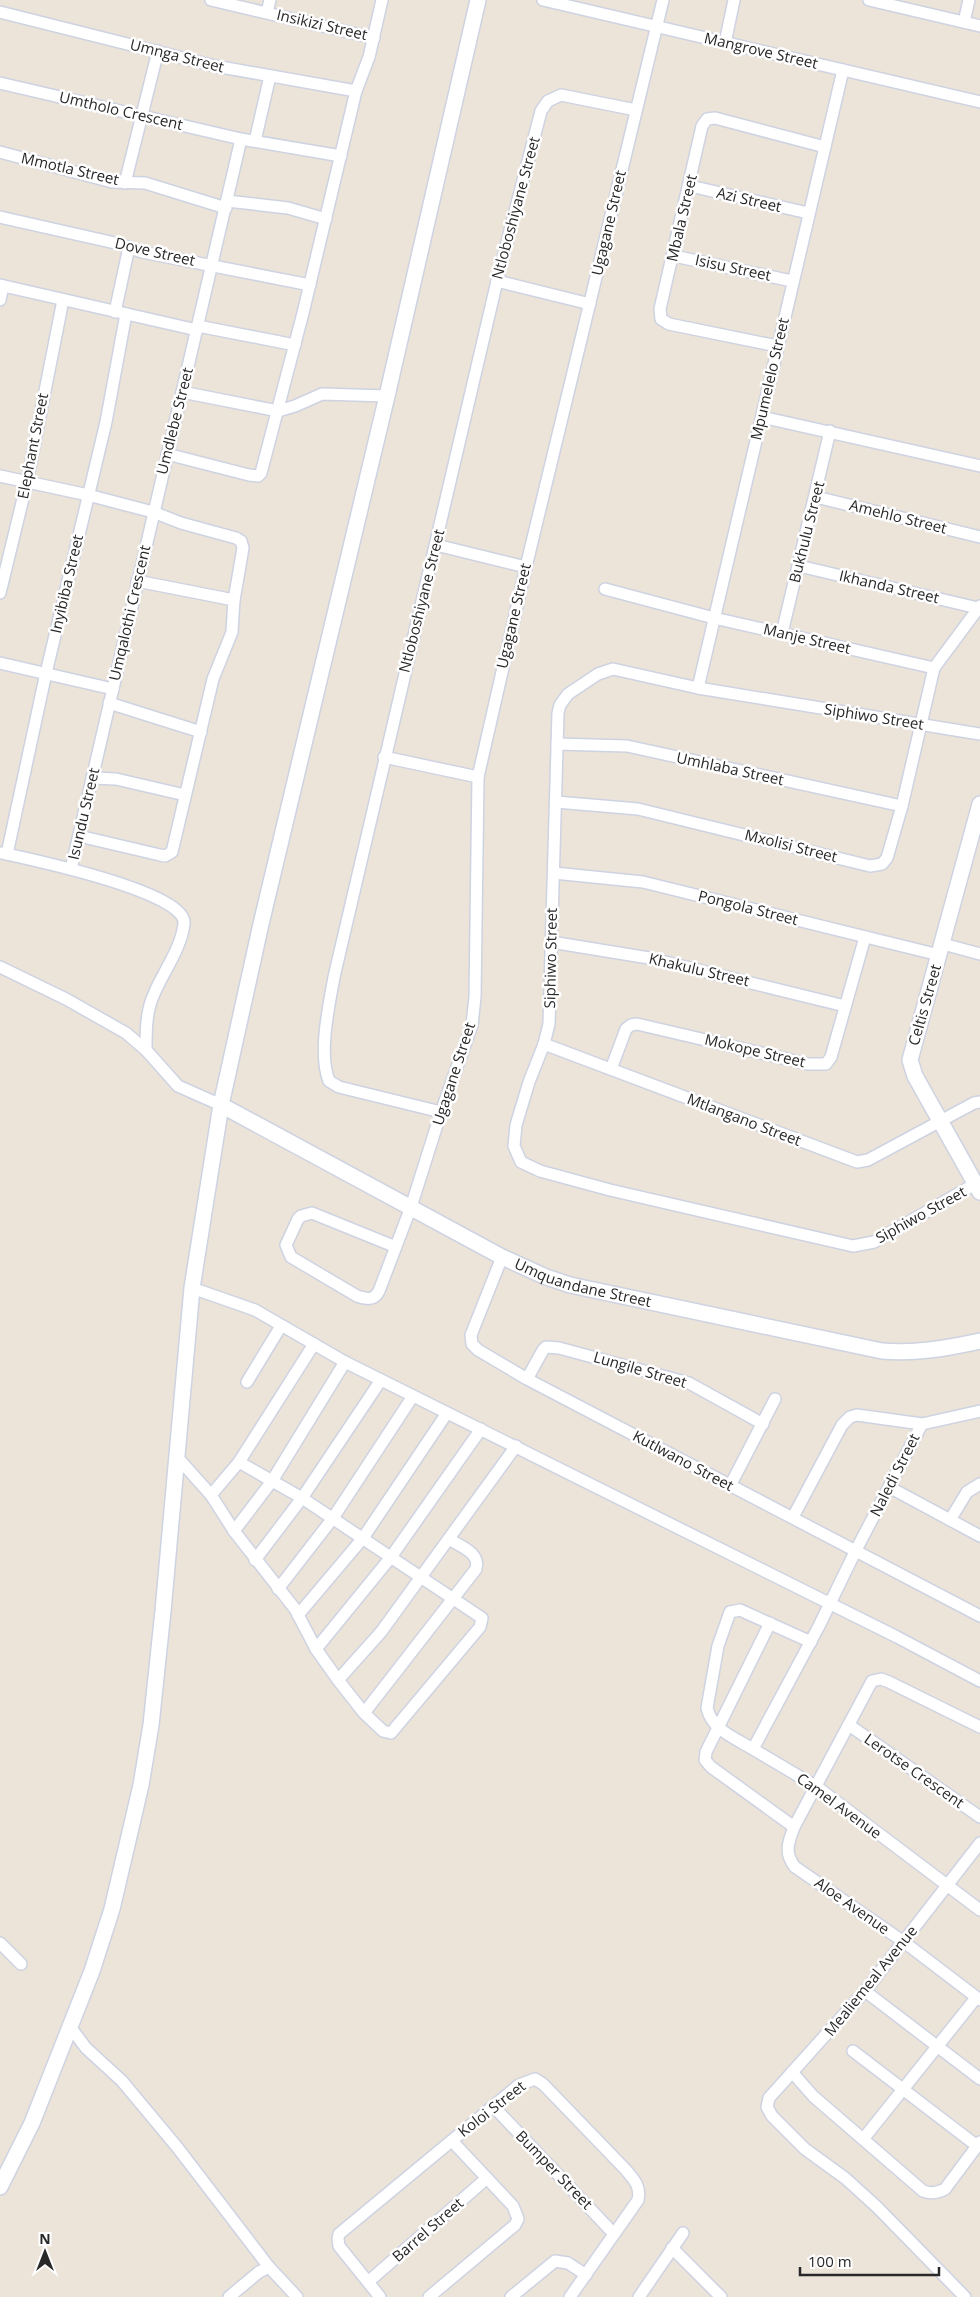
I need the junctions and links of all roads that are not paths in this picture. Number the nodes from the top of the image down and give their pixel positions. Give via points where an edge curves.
1 (211, 0) edge
2 (270, 0) edge
3 (382, 0) edge
4 (478, 0) edge
5 (542, 0) edge
6 (663, 0) edge
7 (734, 0) edge
8 (869, 0) edge
9 (969, 0) edge
10 (0, 12) edge
11 (267, 12) junction
12 (964, 22) junction
13 (980, 26) edge
14 (657, 28) junction
15 (374, 38) junction
16 (724, 43) junction
17 (158, 52) junction
18 (843, 70) junction
19 (270, 76) junction
20 (0, 83) edge
21 (356, 91) junction
22 (980, 102) edge
23 (636, 110) junction
24 (143, 116) junction
25 (241, 139) junction
26 (255, 141) junction
27 (825, 147) junction
28 (0, 152) edge
29 (341, 156) junction
30 (125, 183) junction
31 (690, 186) junction
32 (226, 205) junction
33 (808, 213) junction
34 (0, 217) edge
35 (326, 219) junction
36 (129, 246) junction
37 (674, 256) junction
38 (212, 265) junction
39 (497, 280) junction
40 (792, 281) junction
41 (310, 285) junction
42 (2, 286) edge
43 (0, 300) edge
44 (63, 300) junction
45 (590, 304) junction
46 (121, 313) junction
47 (197, 328) junction
48 (295, 345) junction
49 (777, 346) junction
50 (182, 392) junction
51 (387, 396) junction
52 (278, 411) junction
53 (762, 416) junction
54 (830, 432) junction
55 (167, 454) junction
56 (980, 466) edge
57 (0, 476) edge
58 (27, 482) junction
59 (88, 495) junction
60 (816, 497) junction
61 (153, 512) junction
62 (980, 537) edge
63 (436, 545) junction
64 (799, 566) junction
65 (526, 567) junction
66 (137, 581) junction
67 (605, 590) dead end
68 (0, 592) edge
69 (234, 600) junction
70 (979, 607) edge
71 (714, 618) junction
72 (782, 633) junction
73 (0, 663) edge
74 (934, 668) junction
75 (46, 673) junction
76 (698, 688) junction
77 (113, 689) junction
78 (109, 703) junction
79 (921, 725) junction
80 (201, 732) junction
81 (980, 734) edge
82 (557, 744) junction
83 (384, 757) junction
84 (92, 778) junction
85 (478, 778) junction
86 (185, 795) junction
87 (556, 802) junction
88 (980, 804) edge
89 (902, 806) junction
90 (78, 836) junction
91 (4, 853) edge
92 (71, 869) junction
93 (554, 873) junction
94 (866, 937) junction
95 (551, 942) junction
96 (941, 949) junction
97 (980, 954) edge
98 (0, 967) edge
99 (845, 1006) junction
100 (544, 1044) junction
101 (146, 1050) junction
102 (611, 1069) junction
103 (980, 1102) edge
104 (221, 1105) junction
105 (441, 1112) junction
106 (940, 1121) junction
107 (977, 1188) edge
108 (411, 1207) junction
109 (396, 1247) junction
110 (502, 1257) junction
111 (192, 1288) junction
112 (281, 1326) junction
113 (980, 1341) edge
114 (314, 1344) junction
115 (345, 1362) junction
116 (527, 1379) junction
117 (381, 1380) junction
118 (247, 1382) dead end
119 (413, 1396) junction
120 (776, 1399) dead end
121 (980, 1411) edge
122 (447, 1413) junction
123 (763, 1424) junction
124 (922, 1424) junction
125 (481, 1429) junction
126 (516, 1446) junction
127 (178, 1457) junction
128 (239, 1462) junction
129 (272, 1480) junction
130 (980, 1484) edge
131 (730, 1486) junction
132 (889, 1487) junction
133 (211, 1494) junction
134 (302, 1498) junction
135 (793, 1517) junction
136 (333, 1518) junction
137 (950, 1520) junction
138 (234, 1531) junction
139 (980, 1536) edge
140 (363, 1538) junction
141 (449, 1539) junction
142 (855, 1552) junction
143 (391, 1557) junction
144 (255, 1560) junction
145 (421, 1578) junction
146 (278, 1589) junction
147 (454, 1600) junction
148 (829, 1604) junction
149 (298, 1615) junction
150 (980, 1616) edge
151 (770, 1623) junction
152 (811, 1642) junction
153 (316, 1649) junction
154 (338, 1680) junction
155 (980, 1681) edge
156 (364, 1713) junction
157 (849, 1725) junction
158 (980, 1727) edge
159 (718, 1728) junction
160 (753, 1749) junction
161 (817, 1787) junction
162 (980, 1817) edge
163 (794, 1827) junction
164 (980, 1843) edge
165 (946, 1886) junction
166 (980, 1910) edge
167 (904, 1942) junction
168 (0, 1943) edge
169 (21, 1964) dead end
170 (865, 1991) junction
171 (978, 1999) edge
172 (71, 2028) junction
173 (936, 2046) junction
174 (853, 2051) dead end
175 (792, 2072) junction
176 (980, 2079) edge
177 (903, 2089) junction
178 (493, 2106) junction
179 (864, 2138) junction
180 (452, 2141) junction
181 (979, 2144) edge
182 (487, 2178) junction
183 (0, 2187) edge
184 (683, 2232) dead end
185 (614, 2234) junction
186 (672, 2248) junction
187 (269, 2267) junction
188 (586, 2275) junction
189 (368, 2282) junction
190 (643, 2295) edge
191 (228, 2297) edge
192 (297, 2297) edge
193 (380, 2297) edge
194 (430, 2297) edge
195 (511, 2297) edge
196 (570, 2297) edge
197 (721, 2297) edge
198 (964, 2297) edge

1 - 11 street, Insikizi Street
2 - 11 street
3 - 15 street
4 - 51 street
5 - 14 street, Mangrove Street
6 - 14 street, Ugagane Street
7 - 16 street
8 - 12 street
9 - 12 street
10 - 17 street, Umnga Street
11 - 15 street, Insikizi Street
12 - 13 street
14 - 16 street, Mangrove Street
14 - 23 street, Ugagane Street
15 - 21 street
16 - 18 street, Mangrove Street
17 - 19 street, Umnga Street
17 - 24 street
18 - 22 street, Mangrove Street
18 - 27 street, Mpumelelo Street
19 - 21 street, Umnga Street
19 - 26 street
20 - 24 street, Umtholo Crescent
21 - 29 street
23 - 39 street, Ntloboshiyane Street via 561,95 548,101
23 - 45 street, Ugagane Street
24 - 25 street, Umtholo Crescent
24 - 30 street
25 - 26 street, Umtholo Crescent
25 - 32 street
26 - 29 street, Umtholo Crescent
27 - 31 street, Mbala Street via 715,118 707,119 702,126
27 - 33 street, Mpumelelo Street
28 - 30 street, Mmotla Street
29 - 35 street
30 - 32 street, Mmotla Street via 145,183
31 - 33 street, Azi Street
31 - 37 street, Mbala Street
32 - 35 street, Mmotla Street via 288,208
32 - 38 street
33 - 40 street, Mpumelelo Street
34 - 36 street, Dove Street
35 - 41 street
36 - 38 street, Dove Street via 142,252
36 - 46 street, Inyibiba Street
37 - 40 street, Isisu Street
37 - 49 street, Mbala Street via 660,309 664,322
38 - 41 street, Dove Street
38 - 47 street
39 - 45 street
39 - 63 street, Ntloboshiyane Street
40 - 49 street, Mpumelelo Street
41 - 48 street
42 - 43 street
42 - 44 street
44 - 46 street
44 - 58 street, Elephant Street
45 - 65 street, Ugagane Street
46 - 47 street
46 - 59 street, Inyibiba Street via 111,400
47 - 48 street
47 - 50 street, Umdlebe Street
48 - 52 street
49 - 53 street, Mpumelelo Street
50 - 52 street
50 - 55 street, Umdlebe Street
51 - 52 street via 322,394
51 - 104 street via 318,679
52 - 55 street via 258,476
53 - 54 street
53 - 71 street, Mpumelelo Street
54 - 56 street
54 - 60 street, Bukhulu Street
55 - 61 street, Umdlebe Street
57 - 58 street
58 - 59 street
58 - 68 street, Elephant Street
59 - 61 street
59 - 75 street, Inyibiba Street
60 - 62 street, Amehlo Street
60 - 64 street, Bukhulu Street
61 - 66 street, Umqalothi Crescent
61 - 69 street via 241,541 242,558
63 - 65 street
63 - 83 street, Ntloboshiyane Street
64 - 70 street, Ikhanda Street
64 - 72 street, Bukhulu Street
65 - 85 street, Ugagane Street
66 - 69 street
66 - 77 street, Umqalothi Crescent
67 - 71 street, Manje Street
69 - 80 street via 232,632 213,679
70 - 74 street
71 - 72 street, Manje Street
71 - 76 street, Mpumelelo Street
72 - 74 street, Manje Street
73 - 75 street, Umqalothi Crescent
74 - 79 street, Mxolisi Street
75 - 77 street, Umqalothi Crescent
75 - 91 street, Inyibiba Street
76 - 79 street, Siphiwo Street
76 - 82 street, Siphiwo Street via 620,670 606,670 563,699 558,713
77 - 78 street, Isundu Street
78 - 80 street
78 - 84 street, Isundu Street
79 - 81 street, Siphiwo Street
79 - 89 street, Mxolisi Street
80 - 86 street
82 - 87 street, Siphiwo Street
82 - 89 street, Umhlaba Street via 627,746
83 - 85 street
83 - 105 street, Ntloboshiyane Street via 334,976 327,1018 326,1073 329,1081 339,1087
84 - 86 street via 116,779
84 - 90 street, Isundu Street
85 - 105 street, Ugagane Street via 473,1019
86 - 90 street via 174,848 168,855
87 - 89 street, Mxolisi Street via 638,809 870,866 882,864 887,858
87 - 93 street, Siphiwo Street
88 - 96 street, Celtis Street
90 - 92 street, Isundu Street
91 - 92 street, Isundu Street
92 - 101 street via 159,899 183,916 180,939 153,995
93 - 94 street, Pongola Street via 643,882
93 - 95 street, Siphiwo Street
94 - 96 street, Pongola Street
94 - 99 street, Mokope Street
95 - 99 street, Khakulu Street via 649,958
95 - 100 street, Siphiwo Street via 550,1009
96 - 97 street, Pongola Street
96 - 106 street, Celtis Street via 910,1060 915,1076
98 - 101 street via 102,1018
99 - 102 street, Mokope Street via 831,1057 822,1065 637,1024 626,1029
100 - 102 street, Mtlangano Street
100 - 107 street, Siphiwo Street via 519,1111 514,1138 521,1162 540,1171 853,1246 874,1242
101 - 104 street via 178,1086
102 - 106 street, Mtlangano Street via 857,1162 868,1160
103 - 106 street, Mtlangano Street
104 - 108 street, Umquandane Street
104 - 111 street
105 - 108 street, Ugagane Street
106 - 107 street, Celtis Street
108 - 109 street, Ugagane Street
108 - 110 street, Umquandane Street
109 - 109 street, Ugagane Street via 380,1291 367,1299 291,1257 286,1245 298,1219 312,1213
110 - 113 street, Umquandane Street via 570,1285 882,1351 929,1351
110 - 116 street, Kutlwano Street via 471,1335 472,1344
111 - 112 street via 239,1303
111 - 127 street
112 - 114 street
112 - 118 street
114 - 115 street
114 - 128 street
115 - 117 street
115 - 129 street
116 - 123 street, Lungile Street via 542,1350 546,1347 559,1348 689,1383
116 - 131 street, Kutlwano Street
117 - 119 street
117 - 134 street
119 - 122 street
119 - 136 street
120 - 123 street
121 - 124 street, Naledi Street
122 - 125 street
122 - 140 street
123 - 131 street
124 - 132 street, Naledi Street
124 - 135 street via 857,1415 850,1417 842,1425
125 - 126 street
125 - 143 street
126 - 141 street
126 - 148 street
127 - 133 street
127 - 172 street via 147,1755 112,1909
128 - 129 street
128 - 133 street
129 - 134 street
129 - 138 street
130 - 137 street via 967,1492
131 - 135 street, Kutlwano Street
132 - 137 street
132 - 142 street, Naledi Street
133 - 138 street
134 - 136 street
134 - 144 street
135 - 142 street, Kutlwano Street
136 - 140 street
136 - 146 street
137 - 139 street
138 - 144 street
140 - 143 street
140 - 149 street
141 - 145 street
141 - 147 street via 474,1555 478,1563
142 - 148 street
142 - 150 street, Kutlwano Street
143 - 145 street
143 - 153 street
144 - 146 street
145 - 147 street
145 - 154 street via 370,1646
146 - 149 street
147 - 156 street
147 - 156 street via 480,1616 480,1627 391,1733 385,1733
148 - 152 street
148 - 155 street
149 - 153 street
151 - 152 street
151 - 159 street
151 - 159 street via 740,1610 731,1611 727,1616 707,1700 708,1715
152 - 160 street
153 - 154 street
154 - 156 street
157 - 158 street, Aloe Avenue via 868,1686 872,1681 881,1679
157 - 161 street, Aloe Avenue
157 - 162 street, Lerotse Crescent
159 - 160 street, Camel Avenue
159 - 163 street via 706,1752 707,1763
160 - 161 street, Camel Avenue
161 - 163 street, Aloe Avenue
161 - 165 street, Camel Avenue
163 - 167 street, Aloe Avenue via 787,1846 789,1860 795,1868
164 - 165 street, Mealiemeal Avenue
165 - 166 street, Camel Avenue
165 - 167 street, Mealiemeal Avenue
167 - 170 street, Mealiemeal Avenue
167 - 171 street, Aloe Avenue
168 - 169 street
170 - 173 street
170 - 175 street, Mealiemeal Avenue
171 - 173 street
172 - 183 street via 32,2123
172 - 187 street via 86,2048 122,2081 177,2147
173 - 176 street
173 - 177 street
174 - 177 street
175 - 179 street via 813,2096
175 - 198 street, Mealiemeal Avenue via 768,2101 767,2107 772,2116 805,2149 877,2207
177 - 179 street
177 - 181 street
178 - 180 street, Koloi Street
178 - 185 street, Bumper Street
178 - 185 street, Koloi Street via 524,2082 540,2081 626,2170 640,2192 638,2200
179 - 181 street via 923,2190 932,2193 945,2188
180 - 182 street
180 - 189 street, Koloi Street via 339,2234 339,2246
182 - 189 street, Barrel Street
182 - 194 street via 513,2206 517,2221
184 - 186 street
185 - 188 street, Koloi Street
186 - 190 street
186 - 197 street
187 - 191 street
187 - 192 street
188 - 195 street via 568,2263 555,2261
188 - 196 street, Koloi Street
189 - 193 street, Koloi Street

